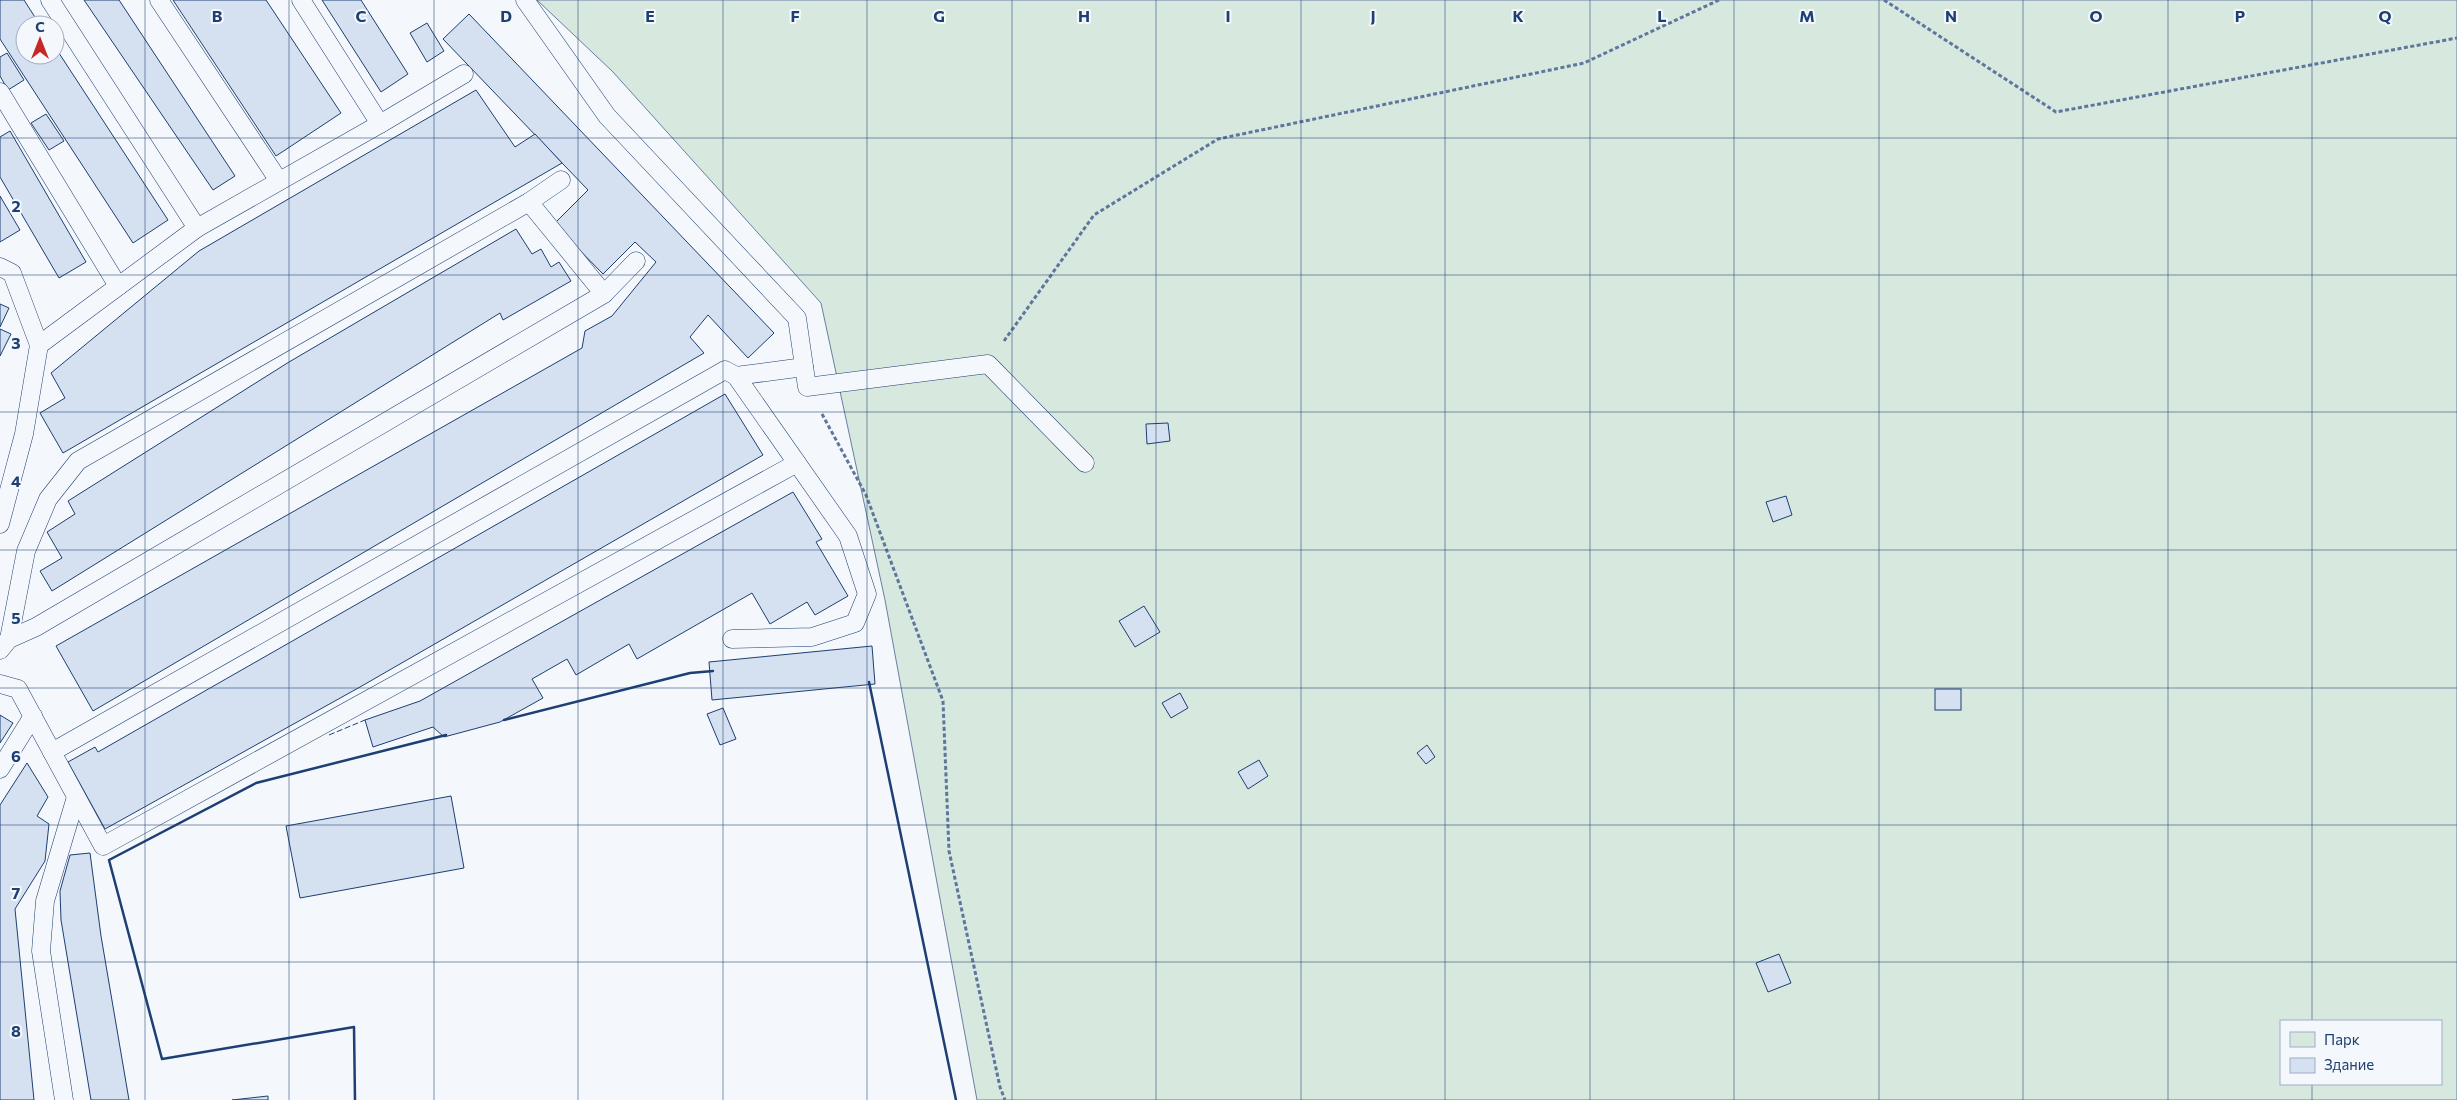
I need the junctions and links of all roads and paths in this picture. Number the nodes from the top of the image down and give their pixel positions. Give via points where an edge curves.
1 (50, 0) edge
2 (158, 0) edge
3 (301, 0) edge
4 (525, 0) edge
5 (1719, 0) edge
6 (1884, 0) edge
7 (2457, 38) edge
8 (464, 74) dead end
9 (0, 92) edge
10 (380, 124) junction
11 (561, 180) dead end
12 (279, 182) junction
13 (529, 202) junction
14 (197, 228) junction
15 (636, 260) dead end
16 (0, 267) edge
17 (118, 286) junction
18 (604, 294) junction
19 (39, 345) junction
20 (988, 364) junction
21 (804, 367) junction
22 (736, 376) junction
23 (807, 387) junction
24 (797, 463) junction
25 (1085, 463) dead end
26 (0, 524) edge
27 (732, 638) dead end
28 (5, 645) edge
29 (0, 684) edge
30 (33, 716) junction
31 (52, 752) junction
32 (0, 769) edge
33 (76, 797) junction
34 (64, 1100) edge
35 (1005, 1100) edge

1 - 14 lane
2 - 12 lane
3 - 10 lane
4 - 21 lane via 607,116 797,318
5 - 20 path via 1584,63 1218,139 1094,215
6 - 7 path via 2056,112
8 - 10 lane
9 - 17 lane
10 - 12 lane
11 - 13 lane
12 - 14 lane
13 - 18 lane
13 - 28 lane via 78,462 48,499 26,551
14 - 17 lane
15 - 18 lane
16 - 19 lane via 12,273
17 - 19 lane
18 - 28 lane
19 - 26 lane via 24,434
20 - 23 lane
20 - 25 lane
21 - 22 lane
21 - 23 lane
22 - 24 lane
22 - 31 lane via 726,370
23 - 35 path via 866,495 943,701 949,851
24 - 27 lane via 848,536 868,594 855,624 812,637
24 - 33 lane via 103,846
29 - 30 lane via 18,689
30 - 31 lane
30 - 32 lane
31 - 33 lane
33 - 34 lane via 45,901 41,951

